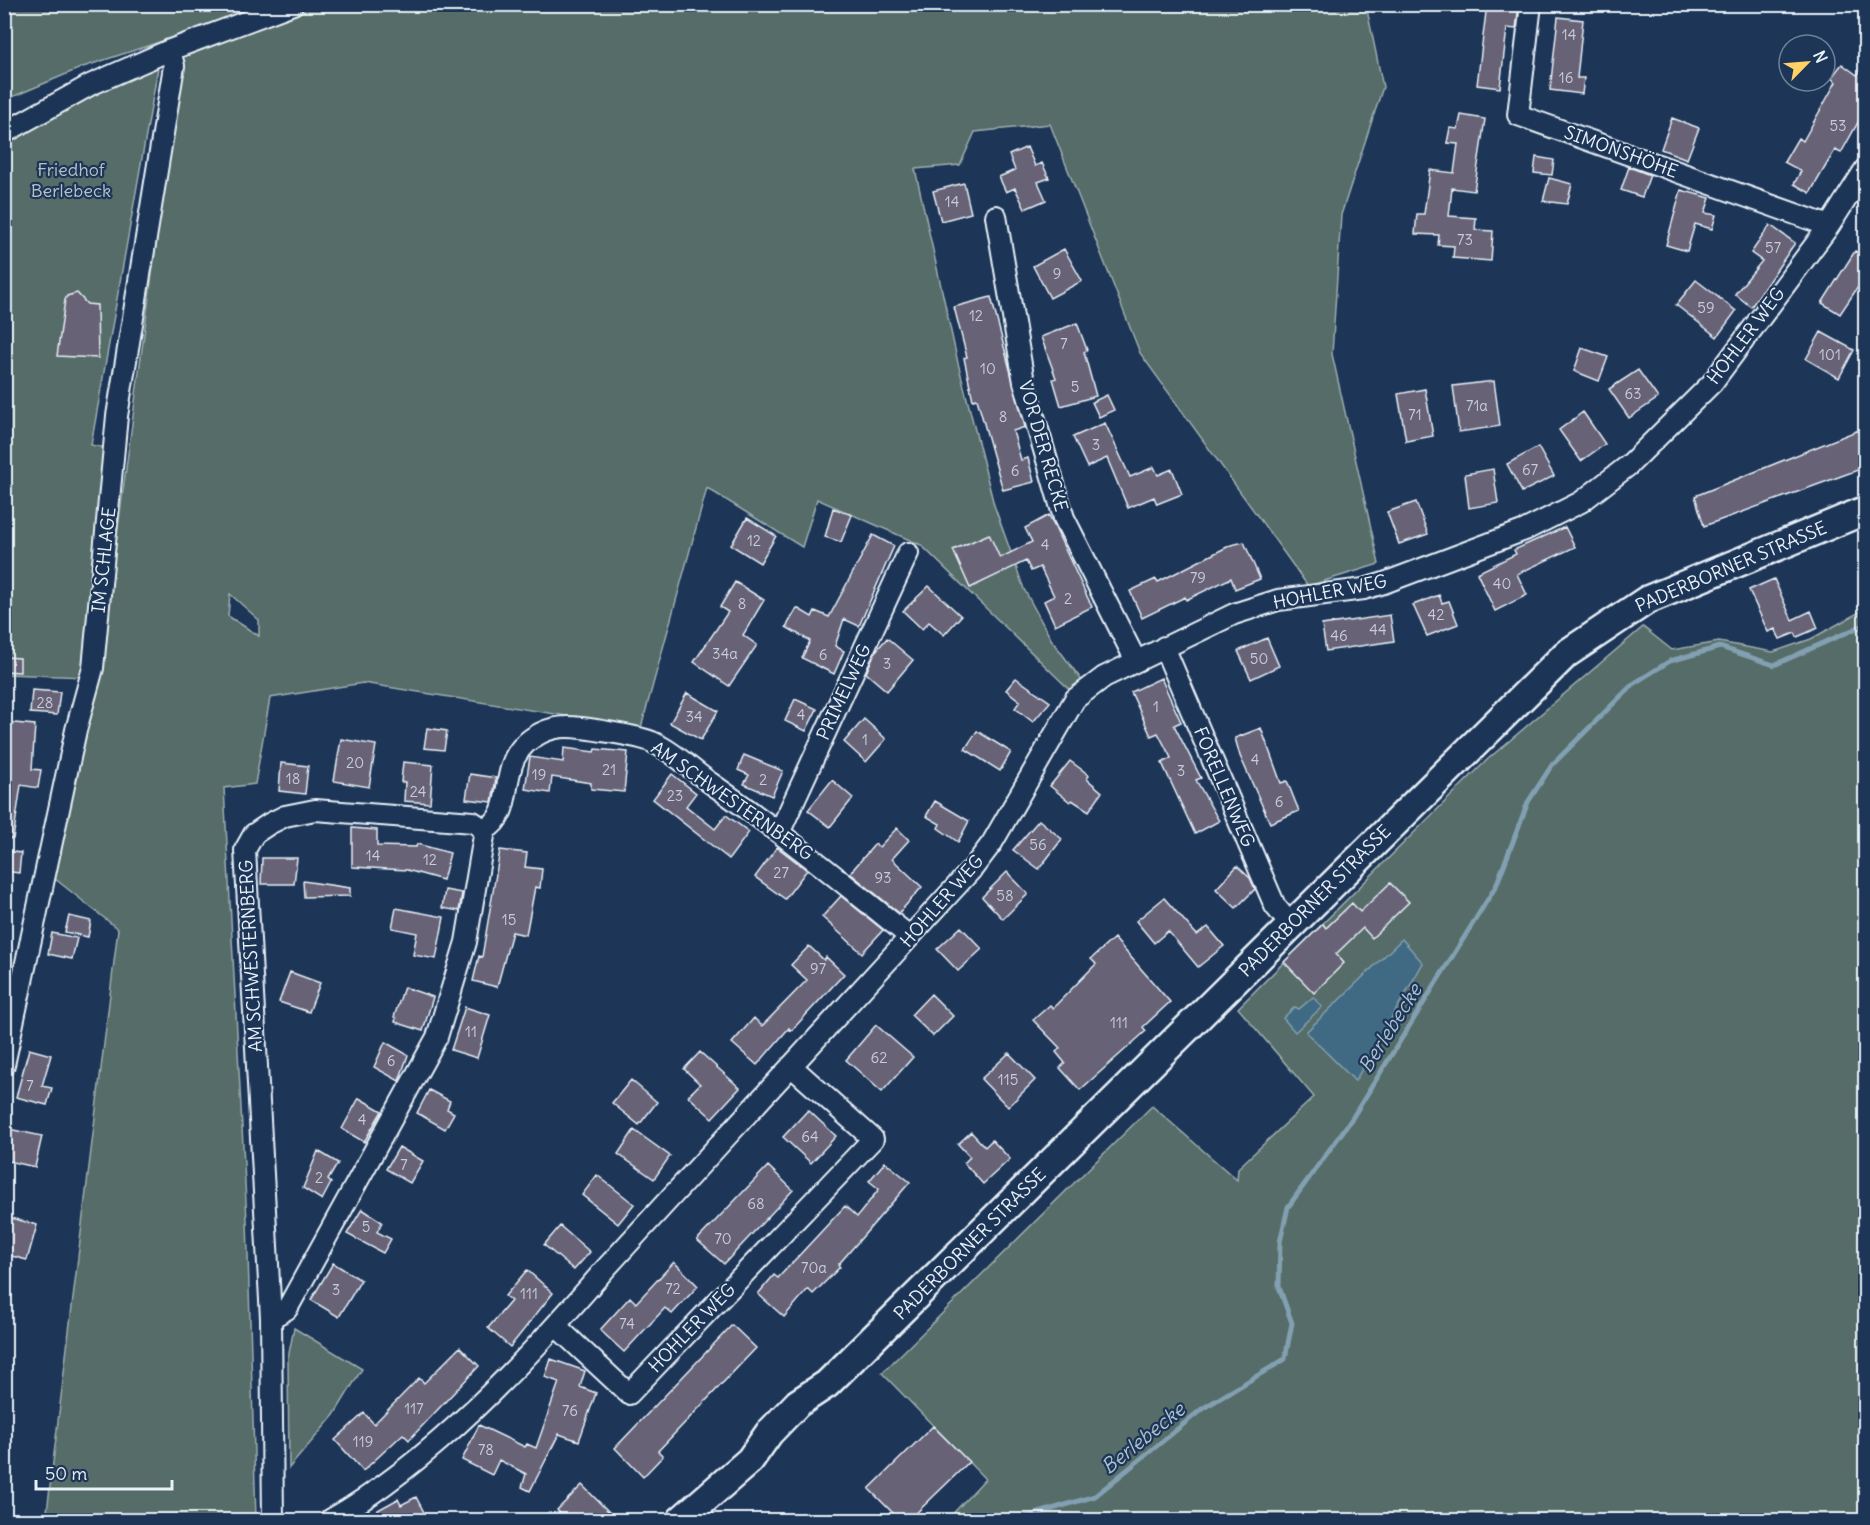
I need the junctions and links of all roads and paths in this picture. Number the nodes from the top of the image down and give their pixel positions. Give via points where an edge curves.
1 (293, 4) edge
2 (1531, 4) edge
3 (170, 50) junction
4 (4, 133) edge
5 (1866, 168) edge
6 (996, 216) dead end
7 (1829, 226) junction
8 (1866, 510) edge
9 (908, 553) dead end
10 (1164, 647) junction
11 (1136, 661) junction
12 (485, 830) junction
13 (780, 831) junction
14 (1290, 924) junction
15 (910, 937) junction
16 (4, 1065) edge
17 (791, 1066) junction
18 (271, 1318) junction
19 (556, 1326) junction
20 (273, 1521) edge
21 (330, 1521) edge
22 (681, 1521) edge

1 - 3 street
2 - 7 street, SIMONSHÖHE via 1518,115
3 - 4 street via 90,85
3 - 16 street, IM SCHLAGE via 174,66 117,416 93,668 76,730
5 - 7 street, HOHLER WEG
6 - 11 street, VOR DER RECKE via 1024,382 1064,518
7 - 10 street, HOHLER WEG via 1712,383 1629,465 1581,502 1525,530 1384,583 1278,600 1234,614
8 - 14 main road, PADERBORNER STRASSE via 1647,600 1566,654
9 - 13 street, PRIMELWEG
10 - 11 street, HOHLER WEG
10 - 14 street, FORELLENWEG via 1275,906
11 - 15 street, HOHLER WEG via 1104,677 1075,699 992,843
12 - 13 street, AM SCHWESTERNBERG via 495,824 503,810 508,772 516,753 540,733 568,727 652,742
12 - 18 street, AM SCHWESTERNBERG via 466,942 437,1037 287,1309
12 - 18 street, AM SCHWESTERNBERG via 473,822 315,810 269,824 254,834 245,850
13 - 15 street, AM SCHWESTERNBERG
14 - 22 main road, PADERBORNER STRASSE via 827,1384 798,1403 750,1460
15 - 17 street, HOHLER WEG
17 - 19 street, HOHLER WEG
17 - 19 street, HOHLER WEG via 873,1139 629,1394
18 - 20 street, AM SCHWESTERNBERG
19 - 21 street, HOHLER WEG via 443,1437 380,1490

